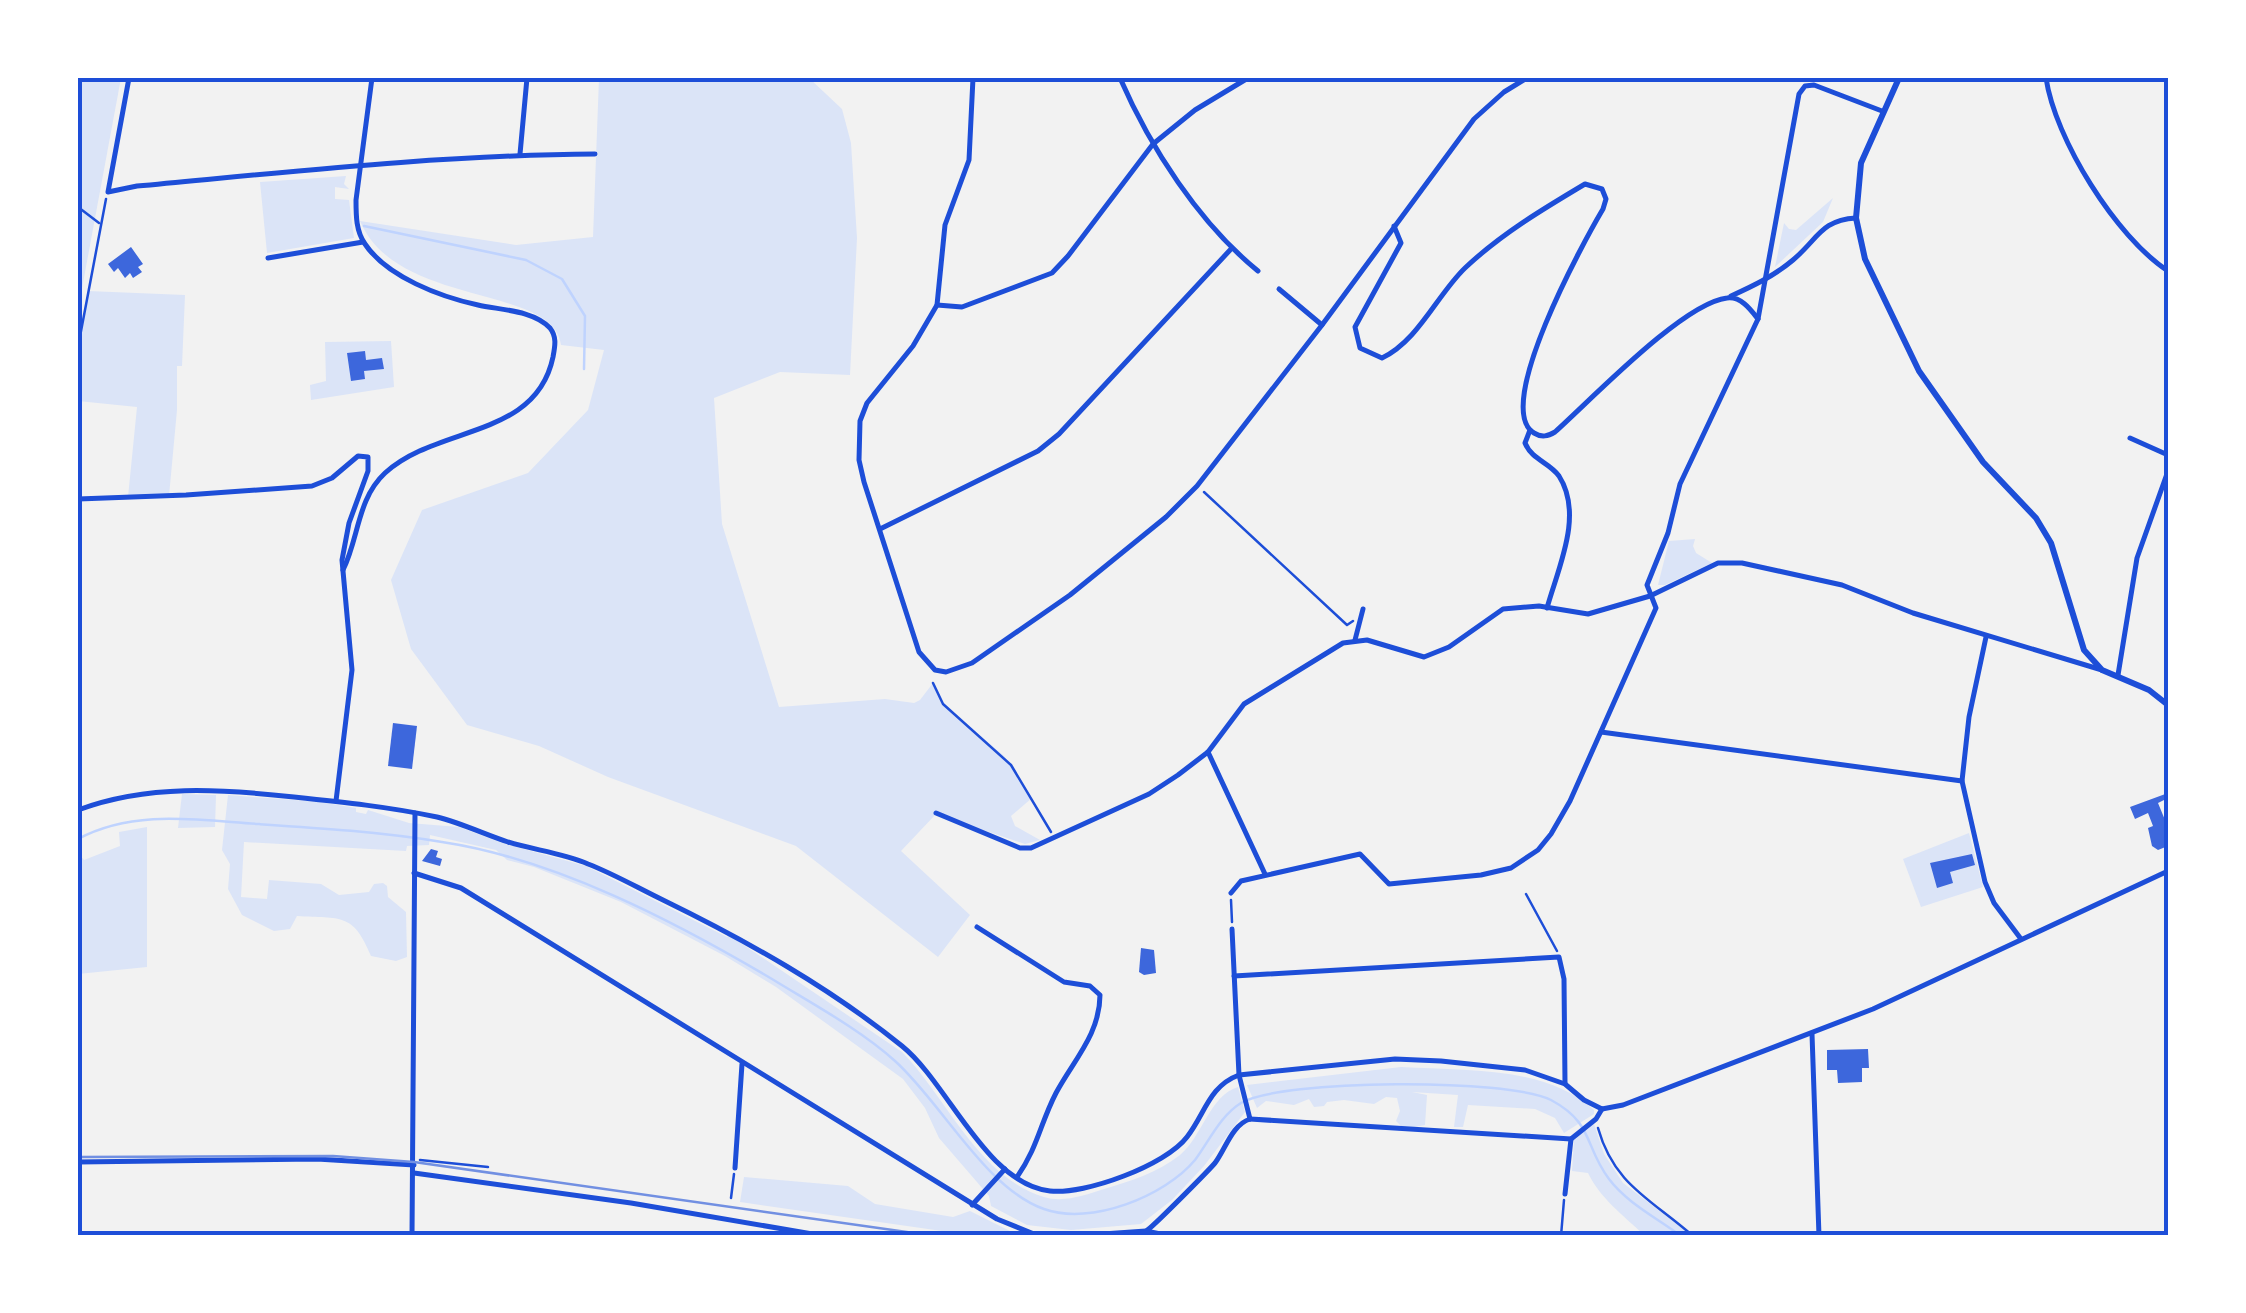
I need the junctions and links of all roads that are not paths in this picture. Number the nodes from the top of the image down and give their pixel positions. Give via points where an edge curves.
1 (129, 78) edge
2 (372, 78) edge
3 (527, 78) edge
4 (973, 78) edge
5 (1120, 78) edge
6 (1248, 78) edge
7 (1527, 78) edge
8 (1899, 78) edge
9 (2046, 78) edge
10 (1882, 110) junction
11 (1153, 144) junction
12 (520, 154) junction
13 (595, 154) dead end
14 (360, 166) junction
15 (1856, 218) junction
16 (1394, 226) junction
17 (363, 242) junction
18 (1231, 249) junction
19 (268, 258) dead end
20 (1258, 271) dead end
21 (2168, 271) edge
22 (1765, 280) junction
23 (1279, 288) dead end
24 (1728, 298) junction
25 (936, 305) junction
26 (1758, 319) junction
27 (1322, 324) junction
28 (1530, 430) junction
29 (2130, 438) dead end
30 (2168, 455) edge
31 (2168, 471) edge
32 (78, 498) edge
33 (880, 529) junction
34 (343, 570) junction
35 (1650, 596) junction
36 (1547, 608) junction
37 (1363, 609) dead end
38 (1986, 637) junction
39 (1355, 640) junction
40 (2102, 670) junction
41 (2118, 675) junction
42 (2168, 705) edge
43 (1602, 732) junction
44 (1208, 752) junction
45 (1962, 781) junction
46 (336, 801) junction
47 (78, 810) edge
48 (415, 814) junction
49 (936, 814) dead end
50 (2168, 871) edge
51 (414, 873) junction
52 (1265, 874) junction
53 (1231, 893) road end
54 (978, 927) dead end
55 (1232, 929) road end
56 (2020, 938) junction
57 (1234, 976) junction
58 (1812, 1034) junction
59 (742, 1064) junction
60 (1239, 1075) junction
61 (1566, 1084) junction
62 (1602, 1108) junction
63 (1250, 1120) junction
64 (1573, 1138) junction
65 (78, 1162) edge
66 (414, 1162) junction
67 (735, 1168) road end
68 (1005, 1169) junction
69 (414, 1174) junction
70 (1017, 1178) junction
71 (1565, 1194) road end
72 (972, 1205) junction
73 (1146, 1231) junction
74 (412, 1236) edge
75 (824, 1236) edge
76 (1072, 1236) edge
77 (1170, 1236) edge
78 (1819, 1236) edge

1 - 14 street via 108,192
2 - 14 street
3 - 12 street
4 - 25 street via 968,160 946,225
5 - 11 street
6 - 11 street
7 - 16 street via 1474,119
8 - 10 street
9 - 21 street via 2064,136 2093,188
10 - 15 street via 1861,163
10 - 22 street via 1814,85 1799,94
11 - 18 street
11 - 25 street via 1052,273 962,308
12 - 13 street
12 - 14 street
14 - 17 street via 356,218
15 - 22 street via 1827,225
15 - 40 street via 1865,260 1919,371 2052,542 2080,642
16 - 27 street
16 - 28 street via 1401,243 1355,327 1360,348 1382,358 1400,347 1463,270 1499,240 1585,184 1602,189 1602,209 1553,302 1532,362 1522,408
17 - 19 street
17 - 34 street via 388,267 422,285 538,321 554,332 556,344 551,369 520,411 434,444 382,476 359,515
18 - 20 street
18 - 33 street via 1060,434
22 - 24 street
22 - 26 street
23 - 27 street
24 - 26 street via 1744,303
24 - 28 street via 1654,342 1551,436
25 - 33 street via 860,421 859,460
26 - 35 street via 1680,484 1647,586
27 - 33 street via 1166,517 972,664 935,670 919,652
28 - 36 street via 1529,452 1554,468 1570,502
29 - 30 street
31 - 41 street via 2137,558
32 - 34 street via 312,486 365,455 369,468 345,536
34 - 46 street via 352,670
35 - 36 street via 1588,614
35 - 38 street via 1704,568 1742,563 1842,585
35 - 43 street via 1656,608
36 - 39 street via 1503,609 1424,657
37 - 39 street
38 - 40 street
38 - 45 street
39 - 44 street via 1244,704
40 - 41 street
41 - 42 street
43 - 45 street
43 - 52 street via 1551,834 1511,868 1389,884 1360,854
44 - 49 street via 1149,794 1031,848
44 - 52 street
45 - 56 street via 1985,882
46 - 47 street via 177,789
46 - 48 street
48 - 51 street
48 - 68 street via 586,862 794,970 909,1052
50 - 56 street
51 - 59 street via 461,888
51 - 66 street
52 - 53 street via 1241,880
54 - 70 street via 1064,982 1090,986 1100,995 1084,1050
55 - 57 street
56 - 58 street
57 - 60 street
57 - 61 street via 1559,957
58 - 62 street
58 - 78 street
59 - 67 street
59 - 72 street
60 - 61 street via 1395,1059 1525,1070
60 - 63 street
60 - 70 street via 1218,1087 1188,1136 1158,1161 1062,1192
61 - 62 street
62 - 64 street
63 - 64 street
63 - 73 street
64 - 71 street
65 - 66 street
66 - 69 street
68 - 70 street
68 - 72 street
69 - 74 street
69 - 75 street
72 - 76 street via 1020,1230
73 - 76 street
73 - 77 street

